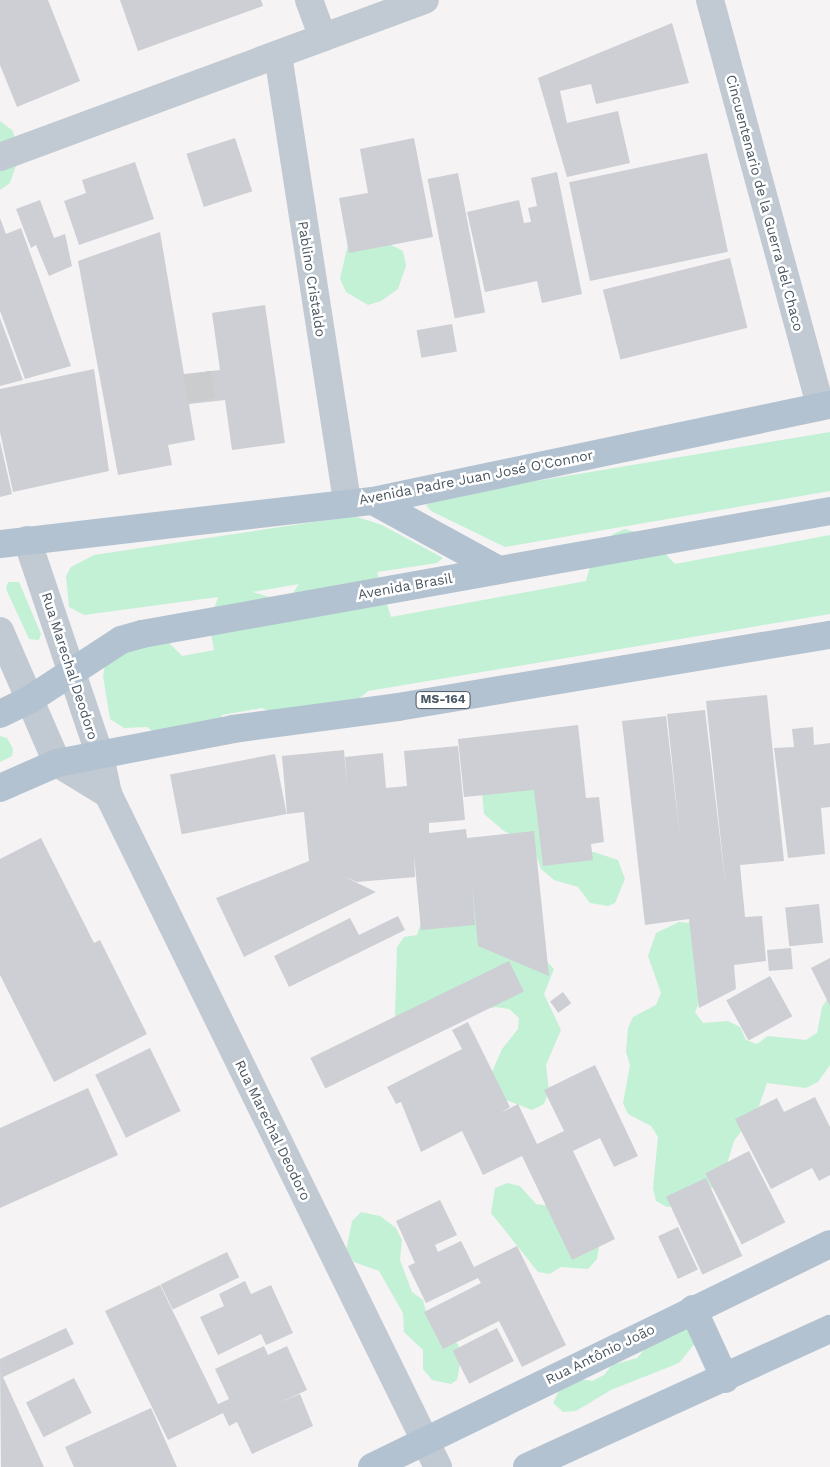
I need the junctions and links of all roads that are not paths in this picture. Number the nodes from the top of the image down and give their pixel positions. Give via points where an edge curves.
1 (309, 0) edge
2 (425, 0) edge
3 (710, 0) edge
4 (323, 38) junction
5 (278, 55) junction
6 (0, 157) edge
7 (825, 405) edge
8 (360, 502) junction
9 (830, 511) edge
10 (27, 540) junction
11 (0, 544) edge
12 (497, 569) junction
13 (0, 631) edge
14 (830, 635) edge
15 (72, 670) junction
16 (29, 700) junction
17 (0, 714) edge
18 (100, 756) junction
19 (57, 763) junction
20 (0, 788) edge
21 (108, 794) junction
22 (830, 1244) edge
23 (693, 1309) junction
24 (830, 1329) edge
25 (725, 1379) junction
26 (426, 1440) junction
27 (372, 1467) edge
28 (438, 1467) edge
29 (527, 1467) edge

1 - 4 street
2 - 4 street
3 - 7 street, Cincuentenario de la Guerra del Chaco
4 - 5 street
5 - 6 street
5 - 8 street, Pablino Cristaldo
7 - 8 main road, Avenida Padre Juan José O'Connor
8 - 10 main road, Avenida Padre Juan José O'Connor
8 - 12 main road
9 - 12 main road, Avenida Brasil
10 - 11 main road, Avenida Padre Juan José O'Connor
10 - 15 street, Rua Marechal Deodoro
12 - 15 main road, Avenida Brasil via 142,634 121,640
13 - 16 street
14 - 18 main road, MS-164 via 398,708 233,730
15 - 16 main road, Avenida Brasil
15 - 18 street, Rua Marechal Deodoro
16 - 17 main road, Avenida Brasil
16 - 19 street
18 - 19 main road, MS-164
18 - 21 street, Rua Marechal Deodoro
19 - 20 main road, MS-164
19 - 21 street
21 - 26 street, Rua Marechal Deodoro
22 - 23 main road, Rua Antônio João
23 - 25 main road
23 - 26 main road, Rua Antônio João
24 - 25 main road
25 - 29 main road
26 - 27 main road, Rua Antônio João
26 - 28 street, Rua Marechal Deodoro

